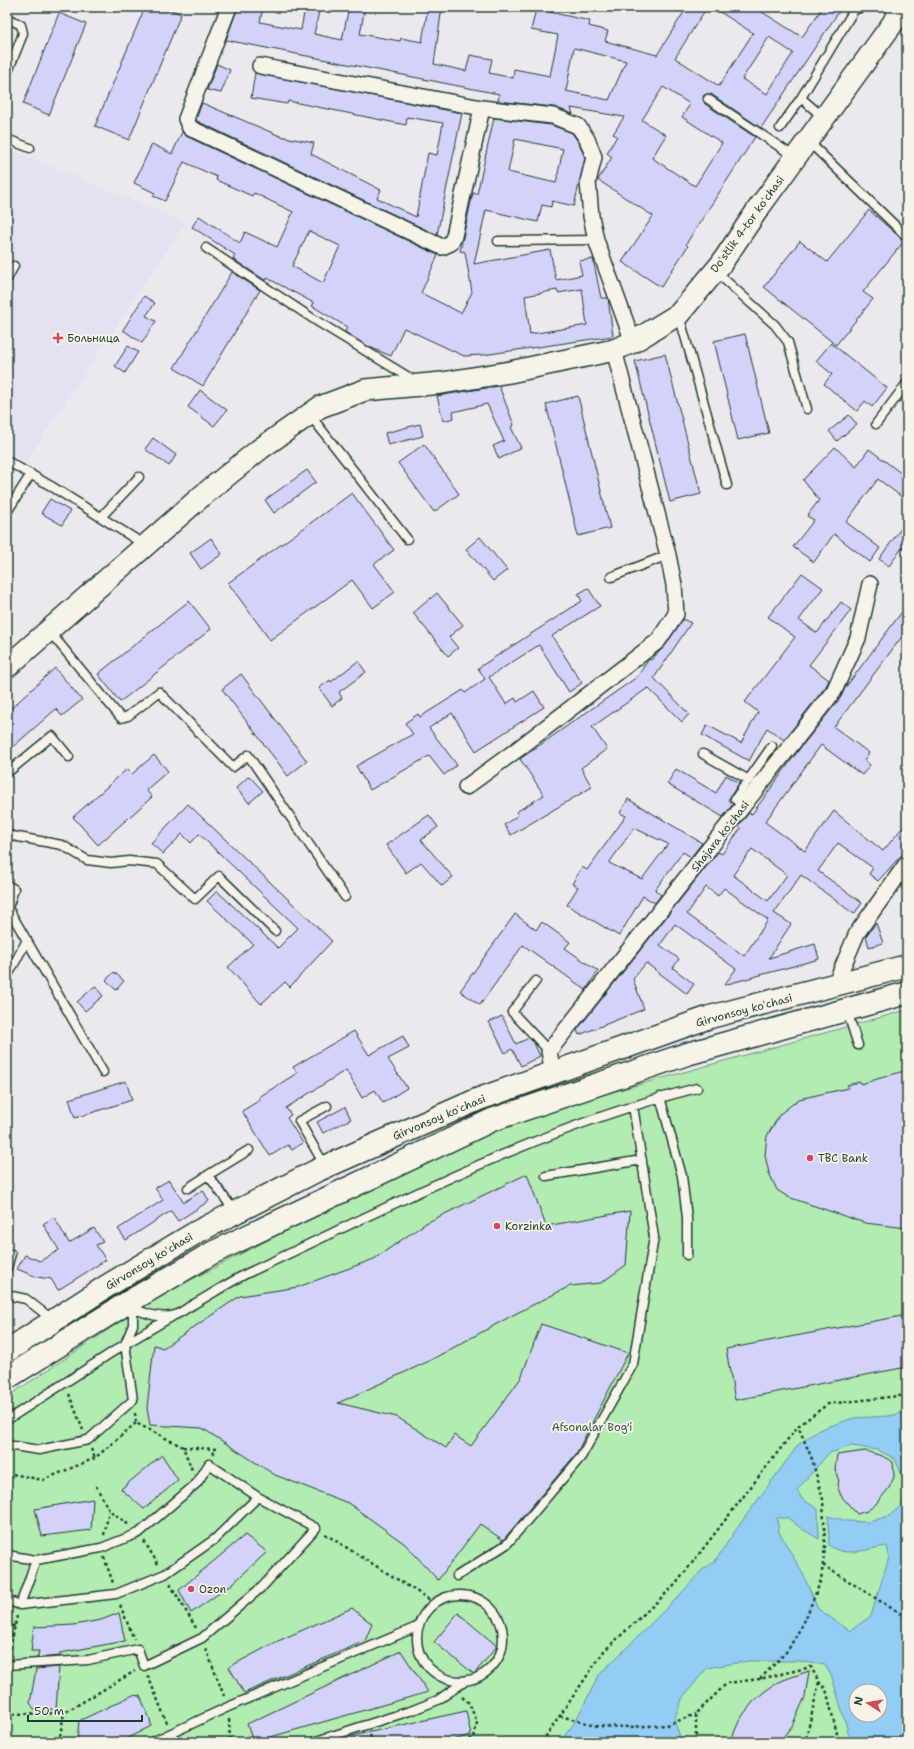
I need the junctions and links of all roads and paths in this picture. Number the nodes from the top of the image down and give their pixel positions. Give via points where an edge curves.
1 (229, 7) edge
2 (862, 7) edge
3 (896, 8) edge
4 (7, 18) edge
5 (260, 66) dead end
6 (7, 74) edge
7 (801, 98) junction
8 (708, 99) dead end
9 (482, 108) junction
10 (825, 119) junction
11 (780, 128) dead end
12 (7, 139) edge
13 (808, 141) junction
14 (30, 148) dead end
15 (796, 158) junction
16 (907, 237) edge
17 (596, 240) junction
18 (498, 241) dead end
19 (206, 248) dead end
20 (14, 266) dead end
21 (714, 270) junction
22 (7, 279) edge
23 (679, 314) junction
24 (623, 346) junction
25 (907, 383) edge
26 (421, 385) junction
27 (807, 409) dead end
28 (310, 414) junction
29 (876, 424) dead end
30 (7, 461) edge
31 (31, 474) junction
32 (139, 477) dead end
33 (727, 485) dead end
34 (7, 512) edge
35 (101, 517) junction
36 (407, 539) dead end
37 (146, 546) junction
38 (668, 555) junction
39 (611, 577) dead end
40 (870, 584) dead end
41 (49, 630) junction
42 (7, 667) edge
43 (772, 746) dead end
44 (703, 754) dead end
45 (69, 757) dead end
46 (7, 773) edge
47 (749, 780) junction
48 (466, 787) dead end
49 (744, 806) junction
50 (7, 836) edge
51 (907, 863) edge
52 (7, 885) edge
53 (346, 897) dead end
54 (275, 931) dead end
55 (27, 940) junction
56 (907, 966) edge
57 (7, 977) edge
58 (536, 981) dead end
59 (834, 987) junction
60 (907, 993) edge
61 (847, 1010) junction
62 (858, 1045) dead end
63 (549, 1051) junction
64 (102, 1072) dead end
65 (553, 1074) junction
66 (697, 1088) dead end
67 (660, 1097) junction
68 (327, 1106) dead end
69 (633, 1106) junction
70 (249, 1150) dead end
71 (642, 1160) junction
72 (325, 1167) junction
73 (208, 1175) junction
74 (546, 1176) dead end
75 (188, 1188) dead end
76 (235, 1213) junction
77 (11, 1254) dead end
78 (687, 1254) dead end
79 (7, 1268) edge
80 (107, 1286) junction
81 (7, 1294) edge
82 (130, 1306) junction
83 (175, 1315) junction
84 (54, 1321) junction
85 (68, 1340) junction
86 (125, 1344) junction
87 (7, 1352) edge
88 (7, 1378) edge
89 (65, 1384) junction
90 (907, 1395) edge
91 (133, 1400) junction
92 (7, 1420) edge
93 (136, 1423) junction
94 (798, 1426) junction
95 (88, 1440) junction
96 (7, 1445) edge
97 (183, 1447) junction
98 (95, 1458) junction
99 (209, 1464) junction
100 (7, 1473) edge
101 (197, 1483) junction
102 (96, 1486) dead end
103 (258, 1497) junction
104 (316, 1528) junction
105 (140, 1533) junction
106 (7, 1555) edge
107 (36, 1560) junction
108 (823, 1565) junction
109 (165, 1574) junction
110 (457, 1576) dead end
111 (7, 1600) edge
112 (435, 1603) junction
113 (20, 1605) junction
114 (907, 1618) edge
115 (15, 1625) junction
116 (419, 1626) junction
117 (7, 1630) edge
118 (202, 1638) junction
119 (7, 1665) edge
120 (144, 1666) junction
121 (760, 1679) junction
122 (467, 1680) junction
123 (819, 1682) junction
124 (454, 1689) junction
125 (228, 1707) junction
126 (64, 1713) junction
127 (7, 1714) edge
128 (696, 1714) junction
129 (560, 1716) junction
130 (171, 1733) junction
131 (59, 1742) edge
132 (152, 1742) edge
133 (230, 1742) edge
134 (313, 1742) edge
135 (463, 1742) edge
136 (542, 1742) edge
137 (696, 1742) edge
138 (802, 1742) edge
139 (839, 1742) edge

1 - 9 street via 186,119 190,128 442,247 451,243 454,236
2 - 7 lane via 854,10
3 - 10 street, Doʻstlik 4-tor koʻchasi via 893,23
4 - 6 lane via 23,28
5 - 9 street
7 - 10 lane
7 - 11 lane
8 - 15 lane
9 - 17 street via 553,116 578,126 587,139 594,157 588,182
10 - 13 street, Doʻstlik 4-tor koʻchasi
12 - 14 lane
13 - 15 street, Doʻstlik 4-tor koʻchasi
13 - 16 lane
15 - 21 street, Doʻstlik 4-tor koʻchasi via 721,264
17 - 18 lane
17 - 24 street
19 - 26 lane via 315,320 368,350
20 - 22 lane
21 - 23 street, Doʻstlik 4-tor koʻchasi
21 - 27 lane via 775,325 788,342
23 - 24 street, Doʻstlik 4-tor koʻchasi
23 - 33 lane
24 - 26 street, Doʻstlik 4-tor koʻchasi via 510,372
24 - 38 street
25 - 29 lane
26 - 28 street, Doʻstlik 4-tor koʻchasi via 365,390 320,407
28 - 36 lane
28 - 37 street, Doʻstlik 4-tor koʻchasi via 237,467
30 - 31 lane
31 - 34 lane
31 - 35 lane
32 - 35 lane
35 - 37 lane
37 - 41 street, Doʻstlik 4-tor koʻchasi
38 - 39 lane
38 - 48 street via 676,614 658,641
40 - 49 street, Shajara koʻchasi via 858,638 834,691
41 - 42 street, Doʻstlik 4-tor koʻchasi
41 - 53 lane via 121,718 128,716 159,692 233,767 248,755
43 - 47 lane
44 - 47 lane
45 - 46 lane via 52,736
47 - 49 lane via 735,800
49 - 63 street, Shajara koʻchasi
50 - 54 lane via 62,845 87,860 157,864 195,899 219,876
51 - 59 street via 857,933
52 - 55 lane via 14,889 8,908
55 - 57 lane
55 - 64 lane
56 - 59 main road, Girvonsoy koʻchasi
58 - 63 lane via 512,1012
59 - 65 main road, Girvonsoy koʻchasi via 710,1018
60 - 61 main road
61 - 62 lane
61 - 82 main road via 687,1054 492,1120 212,1253
63 - 65 street
65 - 72 main road, Girvonsoy koʻchasi via 479,1099
66 - 67 lane
67 - 69 lane
67 - 78 lane via 682,1176 687,1218
68 - 72 lane via 299,1121
69 - 71 lane
69 - 83 lane via 561,1130 475,1166 247,1274
70 - 73 lane
71 - 74 lane
71 - 110 lane via 654,1237 633,1364 581,1457 507,1544
72 - 76 main road, Girvonsoy koʻchasi
73 - 75 lane
73 - 76 lane
76 - 80 main road, Girvonsoy koʻchasi via 197,1232
77 - 79 lane
80 - 82 main road
80 - 84 main road, Girvonsoy koʻchasi
81 - 84 lane via 26,1299
82 - 83 lane via 148,1314
82 - 85 main road
82 - 86 lane via 133,1325
83 - 86 lane
84 - 85 main road
84 - 87 main road, Girvonsoy koʻchasi
85 - 88 main road
86 - 89 lane
86 - 91 lane
89 - 92 lane
89 - 95 path
90 - 94 path via 828,1404
91 - 93 path
91 - 95 lane
93 - 97 path
93 - 98 path
94 - 108 path via 812,1459 823,1499
94 - 129 path via 675,1585 604,1651
95 - 96 lane via 39,1450
95 - 98 path
97 - 99 path via 216,1449
97 - 101 path
98 - 100 path via 43,1480
99 - 101 lane
99 - 103 lane
101 - 105 lane
102 - 105 path via 109,1510
103 - 104 lane
103 - 109 lane via 215,1539
104 - 112 path
104 - 118 lane via 263,1586
105 - 107 lane via 101,1548
105 - 109 path
106 - 107 lane
107 - 113 lane
108 - 114 path
108 - 121 path via 821,1580 805,1620 788,1650
109 - 113 lane via 116,1594
109 - 118 path
111 - 113 lane
112 - 116 lane via 425,1613
112 - 122 lane via 452,1595 471,1596 488,1605 499,1621 502,1640 497,1658 485,1672
113 - 115 path
115 - 117 path
115 - 119 path
116 - 122 lane via 419,1650 432,1671 443,1677
116 - 125 lane
118 - 120 lane
118 - 125 path
119 - 120 lane via 88,1660 138,1649
120 - 126 path
120 - 130 path
121 - 123 path via 811,1667
121 - 128 path via 727,1683
122 - 124 lane
123 - 138 path via 806,1739
123 - 139 path via 826,1688
124 - 134 lane via 438,1700 413,1710
124 - 135 path via 468,1703 477,1722 474,1738
125 - 130 lane
125 - 133 path
126 - 127 path
126 - 131 path
128 - 129 path via 666,1725 628,1727 598,1726
128 - 137 path
129 - 136 path
130 - 132 lane

